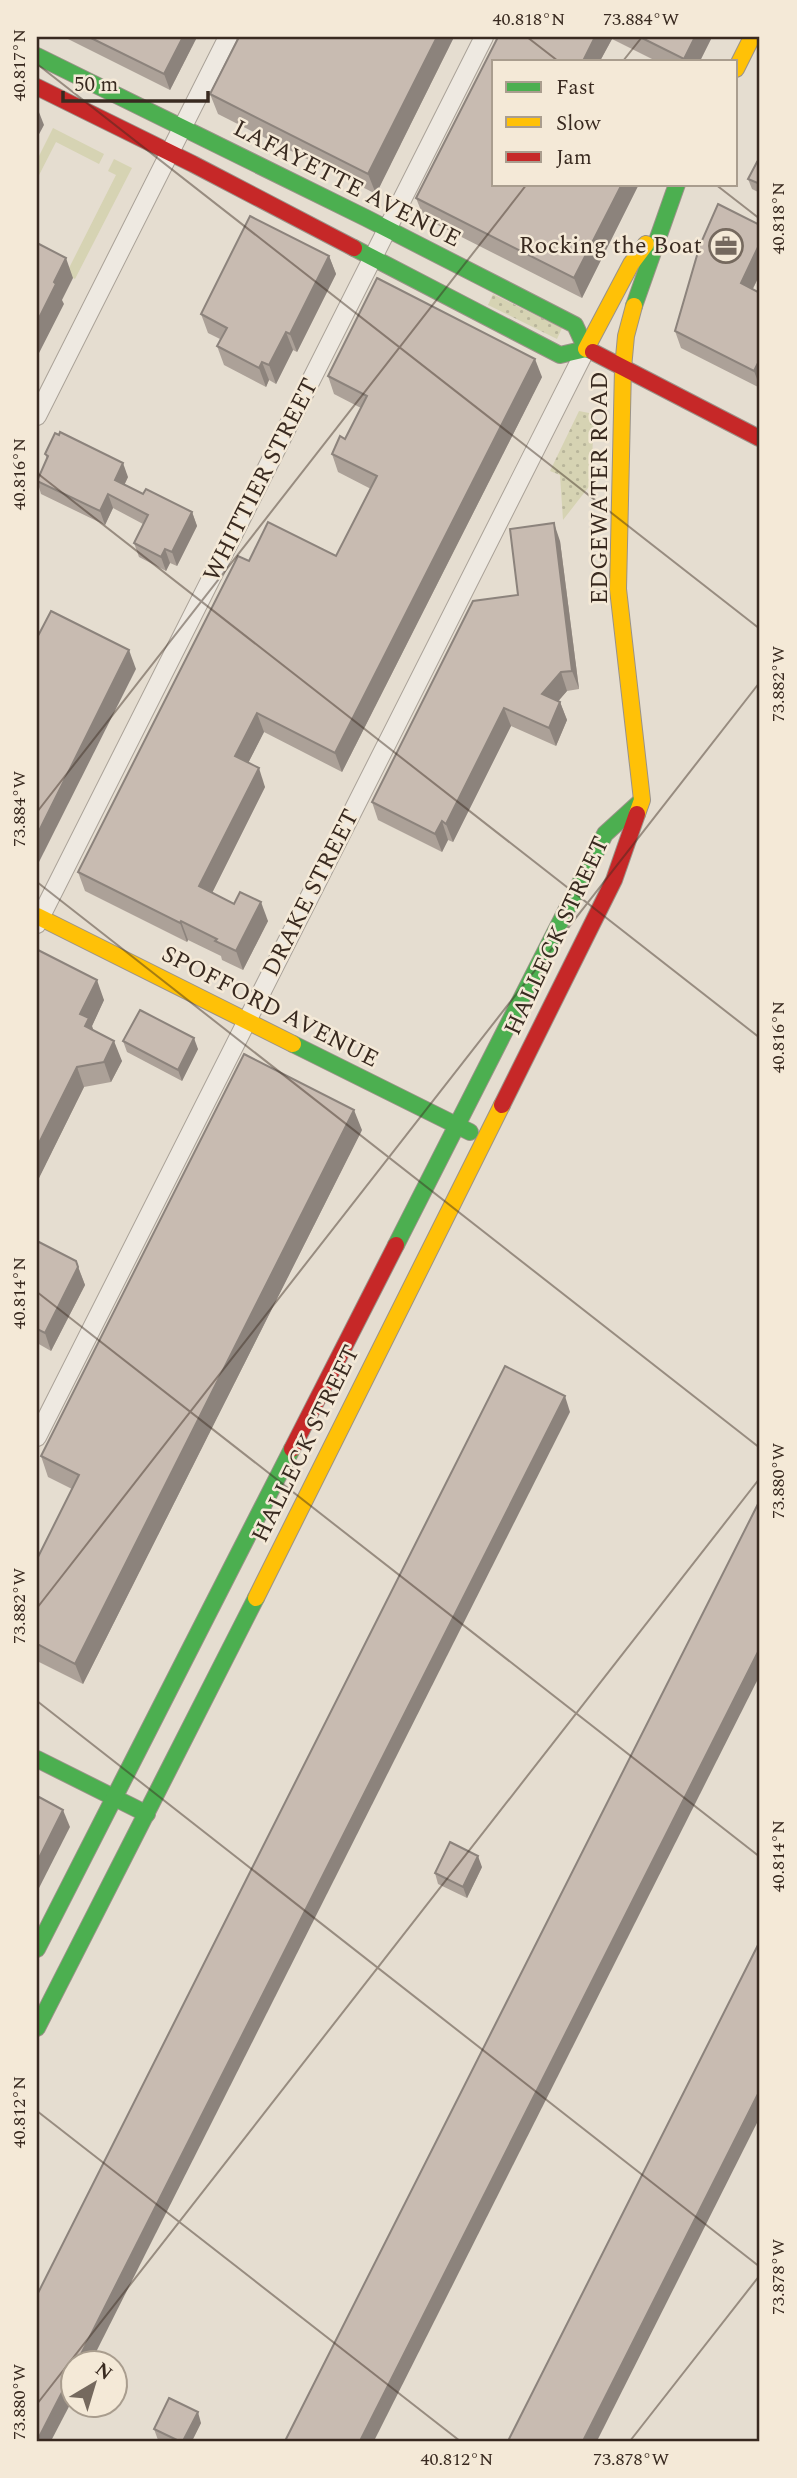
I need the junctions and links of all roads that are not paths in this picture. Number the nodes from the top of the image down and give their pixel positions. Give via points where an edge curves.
1 (229, 37) edge
2 (484, 37) edge
3 (752, 37) edge
4 (37, 56) edge
5 (738, 65) edge
6 (37, 87) edge
7 (183, 127) junction
8 (170, 152) junction
9 (676, 186) edge
10 (661, 224) junction
11 (388, 229) junction
12 (374, 257) junction
13 (586, 349) junction
14 (623, 368) junction
15 (37, 416) edge
16 (759, 438) edge
17 (642, 800) junction
18 (38, 919) edge
19 (246, 1021) junction
20 (457, 1125) junction
21 (484, 1138) junction
22 (37, 1437) edge
23 (37, 1759) edge
24 (114, 1797) junction
25 (147, 1814) junction
26 (37, 1949) edge
27 (37, 2028) edge

1 - 7 street
2 - 11 street, WHITTIER STREET
3 - 5 main road
4 - 7 main road, LAFAYETTE AVENUE
6 - 8 main road
7 - 8 street
7 - 11 main road, LAFAYETTE AVENUE
8 - 12 main road
8 - 15 street
9 - 10 main road, EDGEWATER ROAD
10 - 13 main road via 631,264
10 - 14 main road, EDGEWATER ROAD via 626,336
11 - 12 street, WHITTIER STREET
11 - 13 main road, LAFAYETTE AVENUE via 575,326
12 - 13 main road via 560,355
12 - 18 street, WHITTIER STREET
13 - 14 main road, LAFAYETTE AVENUE
13 - 19 street, DRAKE STREET
14 - 16 main road, LAFAYETTE AVENUE
14 - 17 main road, EDGEWATER ROAD via 618,589
17 - 20 main road, HALLECK STREET via 605,834
17 - 21 main road, HALLECK STREET via 614,880
18 - 19 main road, SPOFFORD AVENUE
19 - 20 main road, SPOFFORD AVENUE
19 - 22 street, DRAKE STREET
20 - 21 main road, SPOFFORD AVENUE
20 - 24 main road, HALLECK STREET
21 - 25 main road, HALLECK STREET
23 - 24 main road
24 - 25 main road
24 - 26 main road, HALLECK STREET
25 - 27 main road, HALLECK STREET

